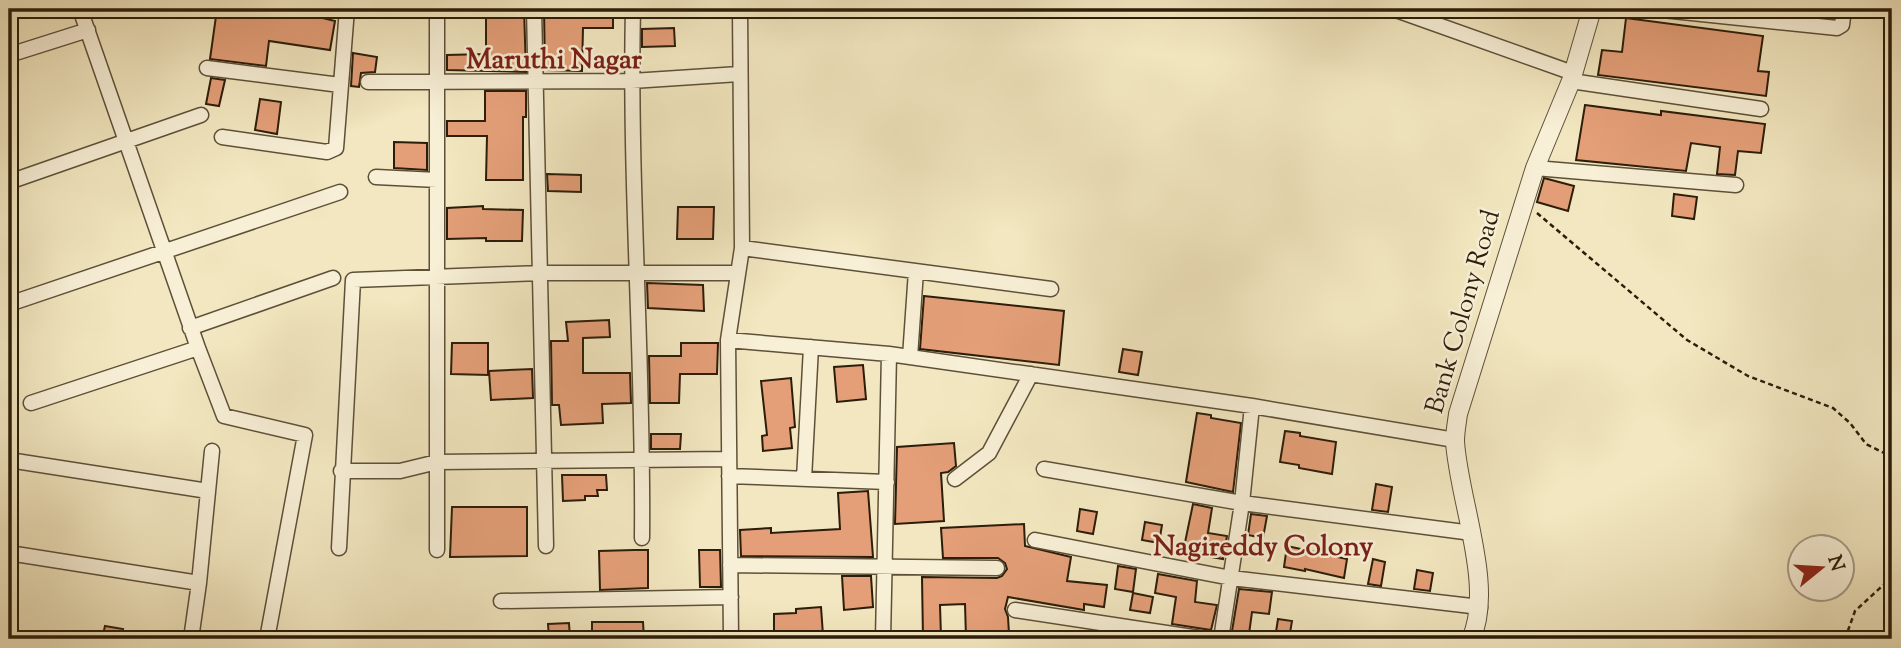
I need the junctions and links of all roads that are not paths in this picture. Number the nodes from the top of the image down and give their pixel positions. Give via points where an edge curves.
1 (80, 9) edge
2 (345, 9) edge
3 (437, 9) edge
4 (534, 9) edge
5 (633, 9) edge
6 (740, 9) edge
7 (1393, 9) edge
8 (1592, 9) edge
9 (1653, 9) edge
10 (1844, 9) edge
11 (88, 30) junction
12 (9, 55) edge
13 (207, 68) dead end
14 (739, 74) junction
15 (1572, 77) junction
16 (536, 80) junction
17 (437, 81) junction
18 (632, 81) junction
19 (368, 82) dead end
20 (340, 85) junction
21 (1761, 109) dead end
22 (201, 115) dead end
23 (222, 137) dead end
24 (127, 141) junction
25 (1535, 168) junction
26 (376, 177) dead end
27 (437, 180) junction
28 (9, 182) edge
29 (1736, 186) dead end
30 (340, 192) dead end
31 (742, 248) junction
32 (165, 251) junction
33 (916, 271) junction
34 (540, 273) junction
35 (636, 273) junction
36 (737, 273) junction
37 (333, 278) dead end
38 (437, 278) junction
39 (1051, 289) dead end
40 (9, 304) edge
41 (191, 328) junction
42 (728, 340) junction
43 (811, 346) junction
44 (198, 348) junction
45 (889, 354) junction
46 (910, 357) junction
47 (1031, 374) junction
48 (31, 403) dead end
49 (1252, 406) junction
50 (1455, 440) junction
51 (212, 451) dead end
52 (544, 459) junction
53 (643, 459) junction
54 (729, 459) junction
55 (9, 460) edge
56 (437, 462) junction
57 (1044, 469) dead end
58 (341, 471) junction
59 (729, 476) junction
60 (804, 479) junction
61 (955, 479) dead end
62 (887, 482) junction
63 (208, 491) junction
64 (1242, 503) junction
65 (1472, 533) junction
66 (642, 538) dead end
67 (1035, 540) dead end
68 (546, 546) dead end
69 (339, 548) dead end
70 (437, 550) dead end
71 (9, 553) edge
72 (730, 565) junction
73 (886, 567) junction
74 (997, 568) dead end
75 (1231, 578) junction
76 (200, 583) junction
77 (730, 597) junction
78 (501, 601) dead end
79 (1480, 607) junction
80 (1015, 610) dead end
81 (191, 639) edge
82 (267, 639) edge
83 (731, 639) edge
84 (883, 639) edge
85 (1206, 639) edge
86 (1221, 639) edge
87 (1471, 639) edge

1 - 11 street
2 - 20 street
3 - 17 street
4 - 16 street
5 - 18 street
6 - 14 street
7 - 15 street
8 - 15 street, Bank Colony Road
9 - 10 street via 1837,28 1842,25
11 - 12 street
11 - 24 street
13 - 20 street
14 - 18 street
14 - 31 street
15 - 21 street
15 - 25 street, Bank Colony Road
16 - 17 street
16 - 18 street
16 - 34 street
17 - 19 street
17 - 27 street
18 - 35 street
20 - 23 street via 336,148 332,151
22 - 24 street
24 - 28 street
24 - 32 street
25 - 29 street
25 - 50 street, Bank Colony Road via 1458,414
26 - 27 street
27 - 38 street
30 - 32 street
31 - 33 street
31 - 36 street
32 - 40 street
32 - 41 street
33 - 39 street
33 - 46 street
34 - 35 street
34 - 38 street
34 - 52 street
35 - 36 street
35 - 53 street
36 - 42 street
37 - 41 street
38 - 56 street
38 - 58 street via 353,280
41 - 44 street
42 - 43 street
42 - 54 street
43 - 45 street
43 - 60 street
44 - 48 street
44 - 82 street via 224,416 304,435
45 - 46 street
45 - 62 street
46 - 47 street
47 - 49 street
47 - 61 street via 989,453
49 - 50 street
49 - 64 street
50 - 65 street, Bank Colony Road
51 - 63 street
52 - 53 street
52 - 56 street
52 - 68 street
53 - 54 street
53 - 66 street
54 - 59 street
55 - 63 street
56 - 58 street via 400,471
56 - 70 street
57 - 64 street
58 - 69 street
59 - 60 street
59 - 72 street
60 - 62 street
62 - 73 street
63 - 76 street
64 - 65 street
64 - 75 street
65 - 79 street, Bank Colony Road
67 - 75 street
71 - 76 street
72 - 73 street
72 - 77 street
73 - 74 street
73 - 84 street
75 - 79 street
75 - 86 street
76 - 81 street
77 - 78 street
77 - 83 street
79 - 87 street, Bank Colony Road
80 - 85 street

